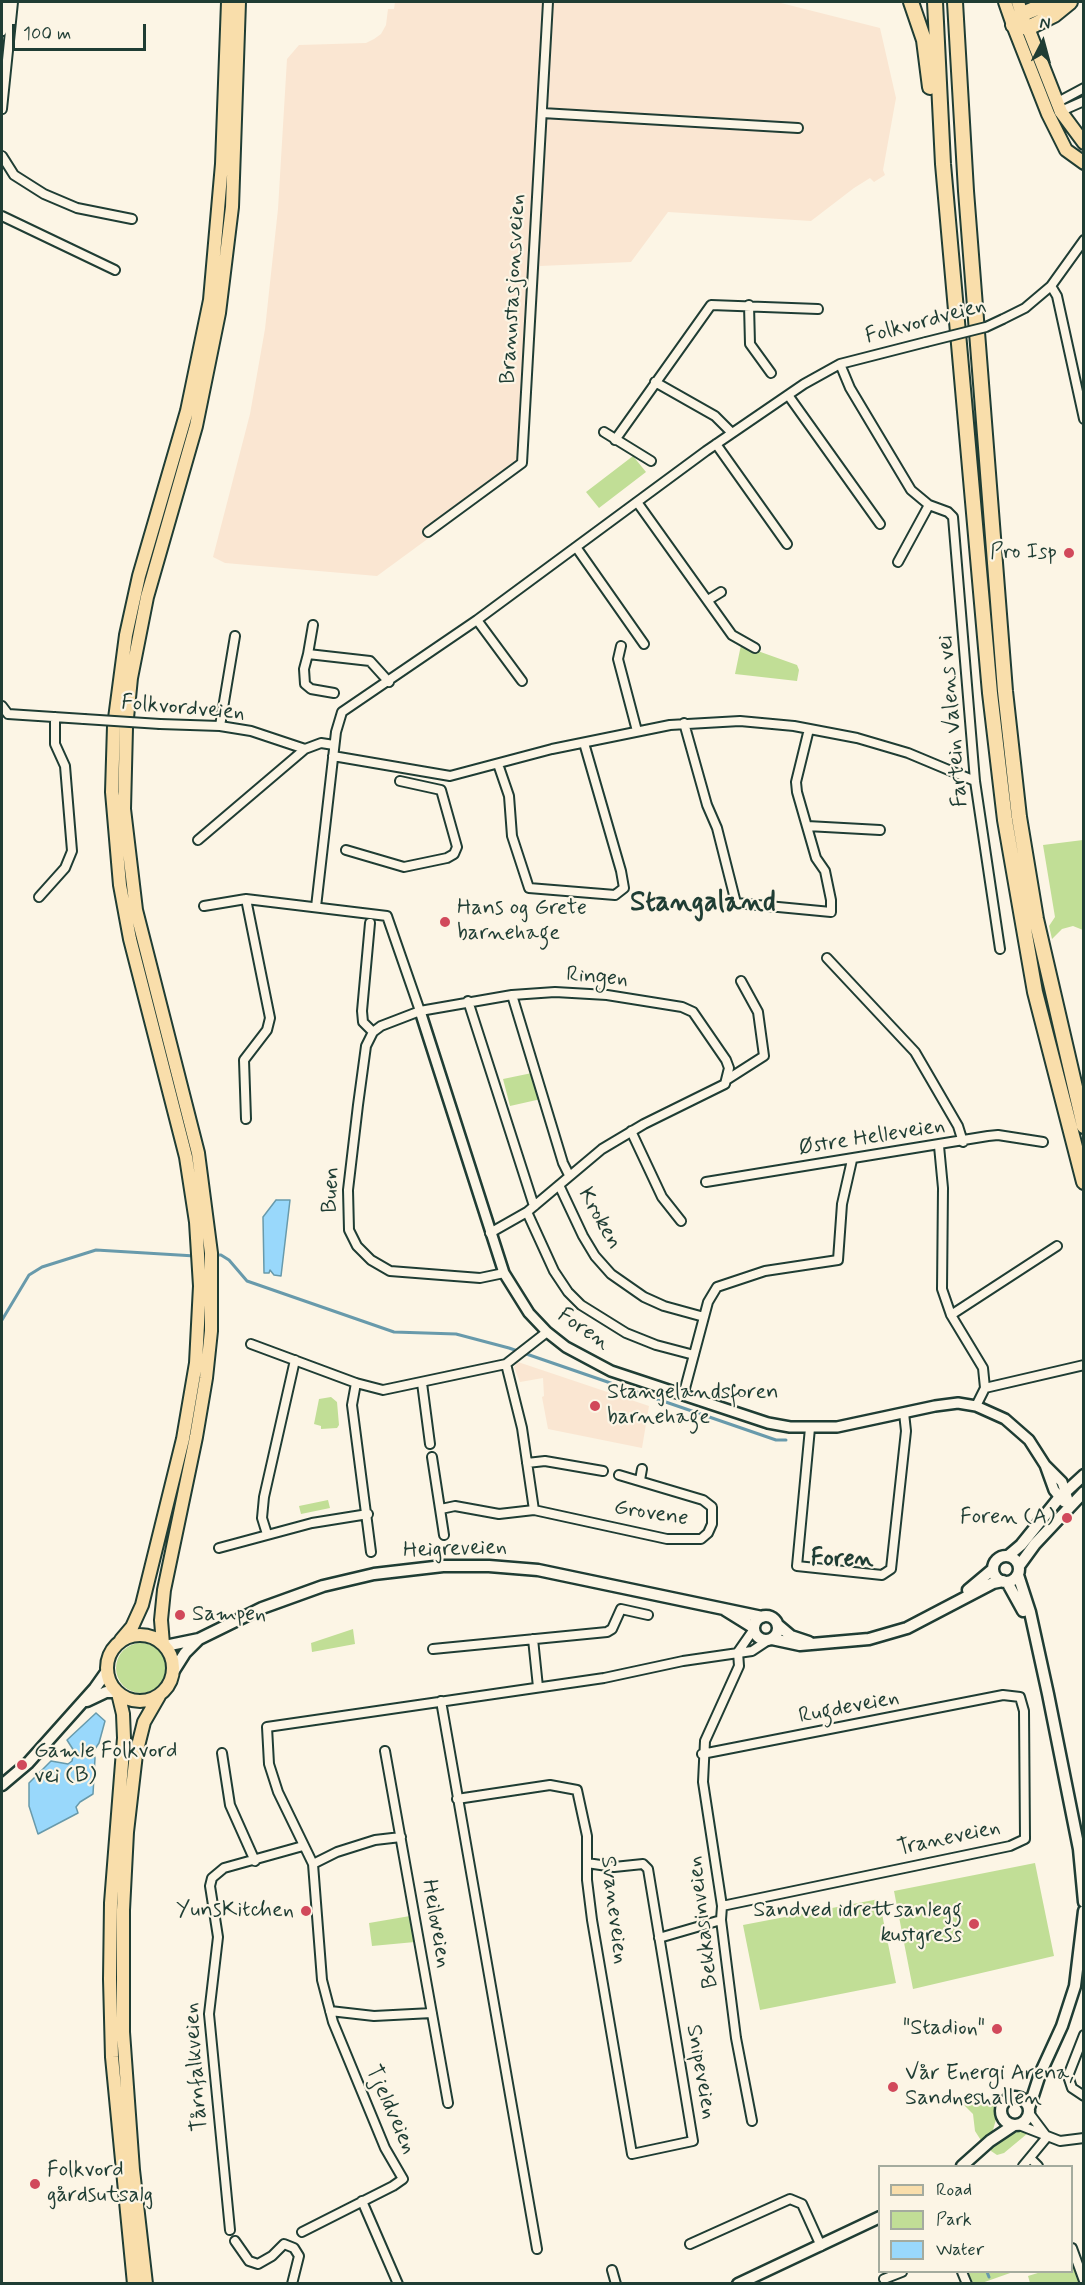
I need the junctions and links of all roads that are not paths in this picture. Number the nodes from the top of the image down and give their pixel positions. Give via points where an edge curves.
1 (5, 2) edge
2 (13, 2) edge
3 (228, 2) edge
4 (239, 2) edge
5 (548, 2) edge
6 (911, 2) edge
7 (935, 2) edge
8 (955, 2) edge
9 (962, 2) edge
10 (1005, 2) edge
11 (1052, 2) edge
12 (1070, 2) edge
13 (1020, 18) edge
14 (2, 31) edge
15 (958, 85) junction
16 (1083, 88) edge
17 (1083, 101) edge
18 (1059, 107) junction
19 (2, 109) edge
20 (542, 112) junction
21 (1048, 114) junction
22 (798, 128) dead end
23 (1083, 143) edge
24 (2, 156) edge
25 (1083, 163) edge
26 (943, 164) junction
27 (2, 216) edge
28 (132, 219) dead end
29 (1083, 240) edge
30 (115, 270) dead end
31 (1051, 286) junction
32 (749, 305) junction
33 (818, 309) dead end
34 (840, 364) junction
35 (771, 373) dead end
36 (655, 382) junction
37 (788, 395) junction
38 (1083, 419) edge
39 (604, 432) dead end
40 (732, 434) junction
41 (615, 440) junction
42 (716, 444) junction
43 (651, 461) dead end
44 (637, 502) junction
45 (929, 505) junction
46 (880, 524) dead end
47 (428, 532) dead end
48 (787, 544) dead end
49 (576, 547) junction
50 (898, 562) dead end
51 (721, 592) dead end
52 (708, 600) junction
53 (477, 620) junction
54 (313, 625) dead end
55 (235, 636) dead end
56 (644, 644) dead end
57 (621, 646) dead end
58 (756, 648) dead end
59 (308, 654) junction
60 (522, 681) dead end
61 (389, 682) junction
62 (334, 693) dead end
63 (2, 706) edge
64 (56, 717) junction
65 (684, 723) junction
66 (220, 726) junction
67 (809, 729) junction
68 (637, 731) junction
69 (584, 743) junction
70 (334, 745) junction
71 (305, 749) junction
72 (333, 756) junction
73 (498, 764) junction
74 (400, 781) dead end
75 (975, 781) junction
76 (807, 826) junction
77 (880, 830) dead end
78 (198, 840) dead end
79 (346, 850) dead end
80 (39, 897) dead end
81 (246, 898) junction
82 (204, 906) dead end
83 (316, 907) junction
84 (370, 922) dead end
85 (1000, 949) dead end
86 (827, 958) dead end
87 (741, 981) dead end
88 (512, 995) junction
89 (468, 1001) junction
90 (420, 1011) junction
91 (373, 1032) junction
92 (728, 1078) junction
93 (246, 1119) dead end
94 (1083, 1126) edge
95 (631, 1131) junction
96 (963, 1142) junction
97 (1043, 1142) dead end
98 (939, 1146) junction
99 (852, 1160) junction
100 (569, 1175) junction
101 (706, 1182) dead end
102 (1083, 1182) edge
103 (559, 1185) junction
104 (530, 1209) junction
105 (681, 1221) dead end
106 (203, 1222) junction
107 (490, 1233) junction
108 (1057, 1246) dead end
109 (504, 1273) junction
110 (206, 1286) junction
111 (951, 1315) junction
112 (704, 1317) junction
113 (547, 1332) junction
114 (251, 1344) dead end
115 (694, 1355) junction
116 (295, 1360) junction
117 (506, 1364) junction
118 (1083, 1365) edge
119 (357, 1383) junction
120 (422, 1383) junction
121 (985, 1388) junction
122 (682, 1396) junction
123 (976, 1406) junction
124 (904, 1413) junction
125 (810, 1428) junction
126 (430, 1444) dead end
127 (432, 1456) dead end
128 (528, 1463) junction
129 (642, 1468) dead end
130 (603, 1471) dead end
131 (619, 1475) dead end
132 (1083, 1475) edge
133 (640, 1480) junction
134 (1083, 1492) edge
135 (1063, 1494) junction
136 (1070, 1506) junction
137 (441, 1509) junction
138 (534, 1510) junction
139 (368, 1514) junction
140 (267, 1534) junction
141 (444, 1535) dead end
142 (219, 1548) dead end
143 (371, 1552) dead end
144 (1008, 1556) junction
145 (993, 1569) junction
146 (1018, 1571) junction
147 (1005, 1582) junction
148 (952, 1604) junction
149 (720, 1607) junction
150 (648, 1615) dead end
151 (762, 1617) junction
152 (778, 1625) junction
153 (1032, 1628) junction
154 (754, 1629) junction
155 (199, 1639) junction
156 (533, 1639) junction
157 (121, 1640) junction
158 (770, 1640) junction
159 (812, 1644) junction
160 (164, 1645) junction
161 (433, 1649) dead end
162 (738, 1652) junction
163 (107, 1671) junction
164 (173, 1672) junction
165 (538, 1687) junction
166 (117, 1692) junction
167 (1003, 1695) joint
168 (159, 1696) junction
169 (441, 1701) junction
170 (79, 1706) junction
171 (385, 1751) dead end
172 (222, 1753) dead end
173 (702, 1754) junction
174 (2, 1785) edge
175 (457, 1799) junction
176 (401, 1837) junction
177 (303, 1846) junction
178 (255, 1861) junction
179 (587, 1863) junction
180 (313, 1864) junction
181 (1083, 1902) edge
182 (722, 1906) junction
183 (1083, 1911) edge
184 (721, 1920) junction
185 (659, 1938) junction
186 (330, 2011) junction
187 (432, 2013) junction
188 (1083, 2035) edge
189 (1040, 2074) junction
190 (1083, 2096) edge
191 (1017, 2097) junction
192 (448, 2103) dead end
193 (1029, 2110) junction
194 (1003, 2118) junction
195 (752, 2121) dead end
196 (1016, 2125) junction
197 (1047, 2138) junction
198 (1083, 2138) edge
199 (990, 2141) junction
200 (632, 2154) joint
201 (1031, 2159) junction
202 (963, 2165) edge
203 (1024, 2165) edge
204 (1037, 2165) edge
205 (362, 2201) junction
206 (878, 2218) edge
207 (230, 2230) dead end
208 (302, 2232) dead end
209 (235, 2241) dead end
210 (690, 2244) dead end
211 (821, 2246) junction
212 (537, 2249) dead end
213 (1073, 2254) edge
214 (612, 2270) dead end
215 (898, 2273) edge
216 (884, 2279) dead end
217 (1083, 2281) edge
218 (744, 2282) edge
219 (134, 2283) edge
220 (146, 2283) edge
221 (292, 2283) edge
222 (398, 2283) edge
223 (616, 2283) edge

1 - 14 street
2 - 19 street
3 - 106 main road via 221,188 210,300 187,411 126,635 113,754 114,830 130,939
4 - 106 main road via 232,207 219,313 196,426 138,638 124,768 126,839 136,910 196,1142
5 - 20 street, Brannstasjonsveien
6 - 26 highway via 927,57 935,155
7 - 26 highway
8 - 15 highway
9 - 15 highway
10 - 13 main road
11 - 13 highway
12 - 13 highway via 1054,15
13 - 18 main road
13 - 21 main road
15 - 94 highway via 993,550 1019,817 1051,993
16 - 18 street
17 - 18 street
18 - 21 street
18 - 23 main road
20 - 22 street
20 - 47 street, Brannstasjonsveien via 522,463
21 - 25 main road via 1066,150
24 - 28 street via 14,175 44,194 77,208
26 - 102 highway via 1005,820 1035,992
27 - 30 street
29 - 31 street, Folkvordveien
31 - 34 street, Folkvordveien, bridge via 1025,308 986,327
31 - 38 street via 1057,296
32 - 33 street
32 - 35 street via 750,344
32 - 36 street via 711,305
34 - 37 street, Folkvordveien
34 - 45 street, Fartein Valens vei via 850,388 911,490
36 - 40 street via 716,416
36 - 41 street
37 - 40 street, Folkvordveien
37 - 46 street
39 - 41 street
40 - 42 street, Folkvordveien
41 - 43 street
42 - 44 street, Folkvordveien
42 - 48 street
44 - 49 street, Folkvordveien
44 - 52 street
45 - 50 street
45 - 75 street, Fartein Valens vei via 948,512 955,524
49 - 53 street, Folkvordveien
49 - 56 street
51 - 52 street
52 - 58 street via 732,635
53 - 60 street
53 - 61 street, Folkvordveien
54 - 59 street
55 - 66 street
57 - 68 street via 618,659
59 - 61 street via 370,662
59 - 62 street via 305,684 310,689
61 - 70 street, Folkvordveien via 342,712
63 - 64 street, Folkvordveien via 8,714
64 - 66 street, Folkvordveien, bridge
64 - 80 street via 56,744 65,766 72,851 65,868
65 - 67 street via 740,721
65 - 68 street
65 - 76 street via 736,903 831,912 825,871 816,858
66 - 71 street, Folkvordveien via 251,731
67 - 75 street via 908,753
67 - 76 street via 796,782
68 - 69 street
69 - 73 street
69 - 73 street via 624,888 615,895 529,888 512,836 509,796
70 - 71 street, Folkvordveien via 321,743
70 - 72 street, Folkvordveien
71 - 78 street
72 - 73 street via 444,775
72 - 83 street, Folkvordveien
74 - 79 street via 441,790 457,847 454,854 404,867
75 - 85 street, Fartein Valens vei
76 - 77 street
81 - 82 street
81 - 83 street
81 - 93 street via 270,1018 267,1030 244,1060
83 - 90 street, Foren via 387,916
84 - 91 street via 362,1011 363,1022
86 - 96 street via 915,1052 958,1126
87 - 92 street via 759,1012 764,1056
88 - 89 street, Ringen
88 - 92 street, Ringen via 607,995 682,1007 700,1019 726,1060
88 - 100 street, Kroken
89 - 90 street, Ringen
89 - 104 street, Foren
90 - 91 street
90 - 107 street, Foren
91 - 109 street, Buen via 366,1046 347,1213 349,1230 357,1245 371,1260 390,1271 480,1278
92 - 95 street via 718,1090
95 - 100 street
95 - 105 street via 662,1197
96 - 97 street, Østre Helleveien via 998,1135
96 - 98 street, Østre Helleveien
98 - 99 street, Østre Helleveien
98 - 111 street via 943,1188 942,1289
99 - 101 street, Østre Helleveien
99 - 112 street via 842,1204 838,1260 765,1271 728,1282 711,1295
100 - 103 street
103 - 104 street
103 - 112 street, Kroken via 589,1246 611,1274 644,1297
104 - 107 street
104 - 115 street, Foren via 554,1271 581,1305 626,1333
106 - 110 main road
107 - 109 street, Foren
108 - 111 street
109 - 113 street, Foren via 529,1313
110 - 157 main road via 183,1439 142,1605
110 - 160 main road via 206,1378 164,1590
111 - 121 street via 983,1368
112 - 115 street
113 - 117 street
113 - 122 street, Foren via 589,1361
114 - 116 street
115 - 122 street
116 - 119 street
116 - 140 street via 264,1497 262,1518
117 - 120 street
117 - 128 street
118 - 121 street
119 - 120 street via 383,1390
119 - 139 street via 352,1405
120 - 126 street
121 - 123 street
122 - 125 street, Foren via 768,1423
123 - 124 street, Foren via 947,1404
123 - 135 street, Foren via 995,1413 1029,1440 1052,1469
124 - 125 street, Foren via 837,1427
124 - 125 street via 906,1431 891,1569 882,1575 796,1566
127 - 137 street
128 - 130 street via 545,1461
128 - 138 street
129 - 133 street
131 - 133 street, Grovene
132 - 135 main road
133 - 138 street, Grovene via 703,1500 712,1507 708,1533 701,1539 667,1539
134 - 136 main road
135 - 136 street, Foren
135 - 144 main road
136 - 146 main road via 1027,1553
137 - 138 street, Grovene via 455,1506 498,1514
137 - 141 street
139 - 140 street
139 - 143 street
140 - 142 street
144 - 145 main road via 997,1559
144 - 146 main road via 1015,1559
145 - 147 main road via 995,1577
145 - 148 main road, Heigreveien
146 - 147 main road
146 - 153 main road
147 - 148 main road, Heigreveien
147 - 153 main road
148 - 159 main road, Heigreveien via 887,1634 851,1642
149 - 151 main road, Heigreveien
149 - 154 main road, Heigreveien
149 - 155 main road, Heigreveien via 538,1570 443,1566 374,1574 323,1586 262,1608
150 - 156 street via 621,1609 607,1632
151 - 152 main road, Heigreveien via 772,1617
151 - 154 main road
152 - 158 main road via 778,1632
152 - 159 main road, Heigreveien via 791,1636
153 - 181 main road via 1075,1828
154 - 158 main road, Heigreveien via 759,1638
154 - 162 street
155 - 160 main road, Heigreveien
155 - 164 main road, Heigreveien
156 - 161 street
156 - 165 street
157 - 160 main road via 143,1635
157 - 163 main road via 110,1654
158 - 159 main road, Heigreveien
158 - 162 street via 752,1651
160 - 164 main road via 172,1658
162 - 165 street
162 - 173 street, Bekkasinveien via 739,1666
163 - 166 main road
163 - 170 main road
164 - 168 main road via 169,1685
165 - 169 street
166 - 168 main road via 133,1701
166 - 170 main road via 99,1695
166 - 219 main road via 124,1738 111,1903 110,1990 112,2057
167 - 173 street, Rugdeveien
167 - 182 street, Traneveien via 1020,1697 1024,1711 1025,1839 1010,1846
168 - 220 main road via 144,1722 136,1754 123,1910 123,2032
169 - 175 street
169 - 177 street, Tjeldveien via 267,1727 269,1764
170 - 174 main road via 28,1763
171 - 176 street, Heiloveien
172 - 178 street via 230,1805
173 - 182 street, Bekkasinveien
175 - 179 street, Svaneveien via 550,1785 577,1790 587,1836
175 - 212 street
176 - 180 street via 356,1846
176 - 187 street, Heiloveien
177 - 178 street, Tårnfalkveien
177 - 180 street, Tjeldveien
178 - 207 street, Tårnfalkveien via 224,1868 212,1878 210,1886 218,1937 209,2014
179 - 185 street, Snipeveien via 647,1866
179 - 200 street, Svaneveien via 592,1920
180 - 186 street, Tjeldveien via 322,1980
182 - 184 street, Bekkasinveien
183 - 189 main road via 1075,1986 1056,2042
184 - 185 street
184 - 195 street, Bekkasinveien via 736,2038
185 - 200 street, Snipeveien via 693,2141
186 - 187 street via 374,2016
186 - 205 street, Tjeldveien via 385,2148 403,2179
187 - 192 street, Heiloveien
188 - 190 street via 1068,2076 1072,2088
189 - 191 main road
189 - 193 main road
191 - 193 main road
191 - 194 main road via 1003,2105
193 - 196 main road via 1027,2119
193 - 197 street
194 - 196 main road
194 - 199 main road
196 - 197 street
196 - 199 main road
197 - 198 street
197 - 201 street
199 - 202 main road
201 - 203 street
201 - 204 street
205 - 208 street, Tjeldveien
205 - 222 street
206 - 211 main road
209 - 221 street via 249,2261 258,2264 284,2244 294,2248 298,2256
210 - 211 street via 790,2199 802,2204
211 - 218 main road
213 - 217 street
214 - 223 street
215 - 216 street

